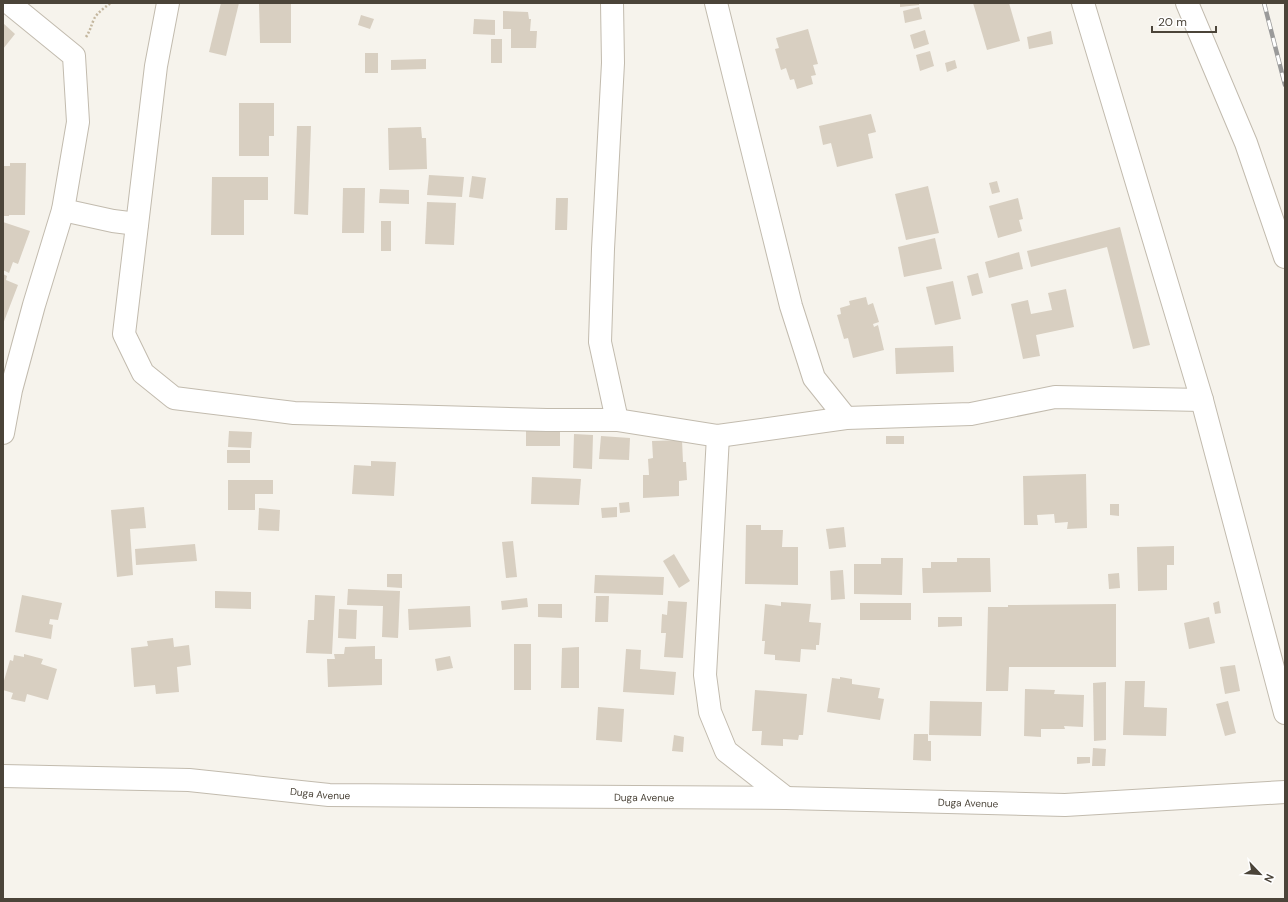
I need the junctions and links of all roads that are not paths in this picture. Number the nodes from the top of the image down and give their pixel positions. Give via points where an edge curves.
1 (9, 3) edge
2 (168, 3) edge
3 (612, 3) edge
4 (716, 3) edge
5 (1083, 3) edge
6 (1187, 3) edge
7 (63, 210) junction
8 (136, 224) junction
9 (1285, 257) edge
10 (1202, 400) junction
11 (846, 418) junction
12 (617, 420) junction
13 (3, 433) edge
14 (718, 436) junction
15 (1285, 713) edge
16 (3, 776) edge
17 (1285, 792) edge
18 (786, 798) junction

1 - 7 street via 74,56 78,122
2 - 8 street via 156,66
3 - 12 street via 613,63 600,342
4 - 11 street via 791,306 814,378
5 - 10 street
6 - 9 street via 1246,143
7 - 8 street
7 - 13 street via 11,390
8 - 12 street via 124,334 143,373 174,398 294,413
10 - 11 street via 1055,396 971,414
10 - 15 street
11 - 14 street
12 - 14 street
14 - 18 street via 705,675 710,712 726,751
16 - 18 street, Duga Avenue via 189,780 329,795
17 - 18 street, Duga Avenue via 1065,805

